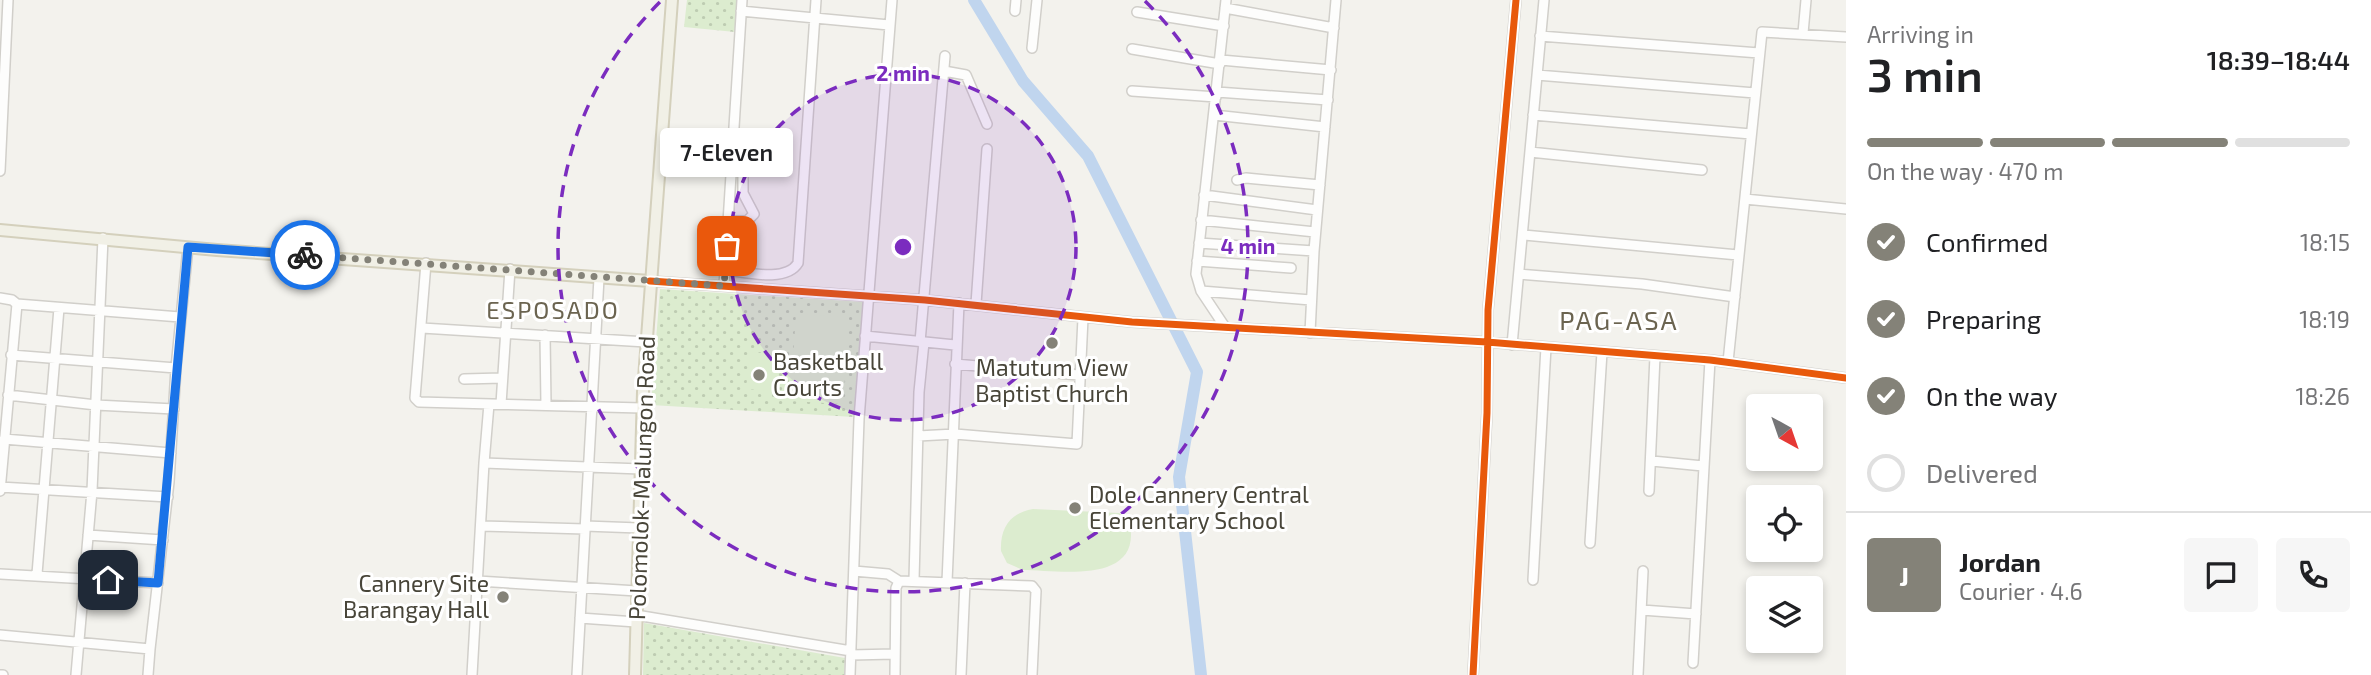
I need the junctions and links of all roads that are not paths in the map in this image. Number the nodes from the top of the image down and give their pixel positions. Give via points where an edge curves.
1 (8, 0) edge
2 (672, 0) edge
3 (742, 0) edge
4 (816, 0) edge
5 (892, 0) edge
6 (1016, 0) edge
7 (1037, 0) edge
8 (1336, 0) edge
9 (1516, 0) edge
10 (1544, 0) edge
11 (1806, 0) edge
12 (1225, 4) edge
13 (741, 11) junction
14 (1015, 11) dead end
15 (1137, 12) dead end
16 (815, 18) junction
17 (889, 25) junction
18 (1224, 26) junction
19 (1334, 28) junction
20 (1803, 33) junction
21 (1541, 36) junction
22 (1846, 37) edge
23 (1032, 48) dead end
24 (1132, 49) dead end
25 (1759, 53) junction
26 (945, 56) dead end
27 (1221, 62) junction
28 (1331, 70) junction
29 (944, 71) junction
30 (1537, 75) junction
31 (1132, 90) dead end
32 (1755, 93) junction
33 (1217, 94) junction
34 (1328, 100) junction
35 (1214, 115) junction
36 (1533, 115) junction
37 (987, 124) dead end
38 (1325, 127) junction
39 (1751, 134) junction
40 (987, 149) dead end
41 (1530, 152) junction
42 (1702, 170) dead end
43 (0, 171) edge
44 (743, 177) dead end
45 (1237, 180) dead end
46 (1320, 185) junction
47 (1204, 195) junction
48 (1745, 199) junction
49 (1846, 209) edge
50 (1317, 210) junction
51 (1201, 220) junction
52 (729, 221) junction
53 (0, 230) edge
54 (1315, 232) junction
55 (1523, 235) junction
56 (103, 238) junction
57 (1199, 243) junction
58 (188, 247) junction
59 (1314, 251) junction
60 (1738, 255) junction
61 (1196, 261) junction
62 (426, 263) junction
63 (1291, 268) dead end
64 (509, 269) junction
65 (726, 270) junction
66 (1519, 274) junction
67 (599, 278) junction
68 (650, 281) junction
69 (724, 286) junction
70 (1201, 291) junction
71 (868, 296) junction
72 (1735, 297) junction
73 (0, 298) edge
74 (925, 300) junction
75 (1311, 300) junction
76 (959, 303) junction
77 (17, 304) junction
78 (976, 304) junction
79 (59, 308) junction
80 (100, 311) junction
81 (180, 317) junction
82 (1083, 318) junction
83 (1225, 327) junction
84 (422, 328) junction
85 (505, 333) junction
86 (1310, 333) junction
87 (545, 335) junction
88 (864, 336) junction
89 (596, 338) junction
90 (646, 342) junction
91 (922, 342) junction
92 (1487, 342) junction
93 (955, 345) junction
94 (1512, 345) junction
95 (1546, 347) junction
96 (1602, 352) junction
97 (11, 355) junction
98 (1655, 356) junction
99 (55, 359) junction
100 (1710, 360) junction
101 (98, 362) junction
102 (1728, 362) junction
103 (955, 364) junction
104 (176, 368) junction
105 (1079, 375) junction
106 (502, 378) junction
107 (1846, 378) edge
108 (464, 379) dead end
109 (8, 395) junction
110 (51, 401) junction
111 (489, 404) junction
112 (501, 404) junction
113 (96, 405) junction
114 (546, 405) junction
115 (593, 406) junction
116 (642, 408) junction
117 (174, 409) junction
118 (955, 434) junction
119 (918, 436) junction
120 (4, 439) junction
121 (48, 444) junction
122 (94, 447) junction
123 (171, 453) junction
124 (1652, 461) junction
125 (484, 463) junction
126 (1703, 466) junction
127 (587, 467) junction
128 (641, 470) junction
129 (0, 489) edge
130 (46, 489) junction
131 (92, 491) junction
132 (1649, 491) dead end
133 (167, 497) junction
134 (481, 526) junction
135 (585, 527) junction
136 (639, 528) junction
137 (88, 536) junction
138 (163, 540) junction
139 (1590, 543) dead end
140 (854, 571) junction
141 (1643, 571) dead end
142 (0, 574) edge
143 (37, 574) junction
144 (83, 579) junction
145 (914, 580) junction
146 (1533, 580) dead end
147 (478, 581) junction
148 (899, 581) junction
149 (947, 582) junction
150 (158, 583) junction
151 (965, 583) junction
152 (582, 588) junction
153 (637, 591) junction
154 (1642, 610) junction
155 (1696, 614) junction
156 (580, 618) junction
157 (636, 619) junction
158 (0, 635) edge
159 (80, 643) junction
160 (150, 649) junction
161 (851, 653) junction
162 (894, 654) junction
163 (1693, 663) dead end
164 (76, 675) edge
165 (148, 675) edge
166 (472, 675) edge
167 (577, 675) edge
168 (635, 675) edge
169 (850, 675) edge
170 (895, 675) edge
171 (961, 675) edge
172 (1032, 675) edge
173 (1473, 675) edge
174 (1638, 675) edge

1 - 43 street
2 - 68 main road, Polomolok-Malungon Road
3 - 13 street
4 - 16 street
5 - 17 street
6 - 14 street
7 - 23 street
8 - 19 street
9 - 92 street
10 - 21 street
11 - 20 street
12 - 18 street
12 - 19 street
13 - 16 street
13 - 52 street
15 - 18 street
16 - 17 street
16 - 65 street via 798,263 791,271 776,274
17 - 71 street
18 - 27 street
19 - 28 street
20 - 22 street
20 - 25 street via 1764,30
21 - 25 street
21 - 30 street
24 - 27 street
25 - 32 street
26 - 29 street
27 - 28 street
27 - 33 street
28 - 34 street
29 - 37 street via 966,75
29 - 74 street
30 - 32 street
30 - 36 street
31 - 33 street
32 - 39 street
33 - 34 street
33 - 35 street
34 - 38 street
35 - 38 street
35 - 47 street
36 - 39 street
36 - 41 street
38 - 46 street
39 - 48 street
40 - 78 street
41 - 42 street
41 - 55 street
44 - 52 street via 743,193 754,214 747,221
45 - 46 street
46 - 50 street
47 - 50 street
47 - 51 street
48 - 49 street
48 - 60 street
50 - 54 street
51 - 54 street
51 - 57 street
52 - 65 street
53 - 56 main road
54 - 59 street
55 - 60 street
55 - 66 street
56 - 58 main road
56 - 80 street
57 - 59 street
57 - 61 street
58 - 62 main road
58 - 81 street
59 - 75 street
60 - 72 street
61 - 63 street
61 - 70 street
62 - 64 main road
62 - 84 street
64 - 67 main road
64 - 85 street
65 - 69 street
66 - 72 street
66 - 94 street
67 - 68 main road
67 - 89 street
68 - 69 street
68 - 90 main road, Polomolok-Malungon Road
69 - 71 street
70 - 75 street
70 - 83 street
71 - 74 street
71 - 88 street
72 - 102 street
73 - 77 street
74 - 76 street
74 - 91 street
75 - 86 street
76 - 78 street
76 - 93 street
77 - 79 street
77 - 97 street
78 - 82 street
79 - 80 street
79 - 99 street
80 - 81 street
80 - 101 street
81 - 104 street
82 - 83 street
82 - 105 street
83 - 86 street
84 - 85 street
84 - 111 street via 417,401
85 - 87 street
85 - 106 street
86 - 92 street
87 - 89 street
87 - 114 street
88 - 91 street
88 - 140 street
89 - 90 street
89 - 115 street
90 - 116 main road, Polomolok-Malungon Road
91 - 93 street
91 - 119 street
92 - 94 street
92 - 173 street
93 - 103 street
94 - 95 street
95 - 96 street
95 - 146 street
96 - 98 street
96 - 139 street
97 - 99 street
97 - 109 street
98 - 100 street
98 - 124 street
99 - 101 street
99 - 110 street
100 - 102 street
100 - 126 street
101 - 104 street
101 - 113 street
102 - 107 street
103 - 105 street
103 - 118 street
104 - 117 street
105 - 118 street via 1077,444
106 - 108 street
106 - 112 street
109 - 110 street
109 - 120 street
110 - 113 street
110 - 121 street
111 - 112 street
111 - 125 street
112 - 114 street
113 - 117 street
113 - 122 street
114 - 115 street
115 - 116 street
115 - 127 street
116 - 128 main road, Polomolok-Malungon Road
117 - 123 street
118 - 119 street
118 - 149 street
119 - 145 street
120 - 121 street
120 - 129 street
121 - 122 street
121 - 130 street
122 - 123 street
122 - 131 street
123 - 133 street
124 - 126 street
124 - 132 street
125 - 127 street
125 - 134 street
126 - 155 street
127 - 128 street
127 - 135 street
128 - 136 main road, Polomolok-Malungon Road
129 - 130 street
130 - 131 street
130 - 143 street
131 - 133 street
131 - 137 street
133 - 138 street
134 - 135 street
134 - 147 street
135 - 136 street
135 - 152 street
136 - 153 main road, Polomolok-Malungon Road
137 - 138 street
137 - 144 street
138 - 150 street
140 - 148 street via 888,574
140 - 161 street
141 - 154 street
142 - 143 street
143 - 144 street
144 - 150 street
144 - 159 street
145 - 148 street
145 - 149 street
147 - 152 street
147 - 166 street
148 - 162 street
149 - 151 street
150 - 160 street
151 - 171 street
151 - 172 street via 1036,589
152 - 153 street
152 - 156 street
153 - 157 main road, Polomolok-Malungon Road
154 - 155 street
154 - 174 street
155 - 163 street
156 - 157 street
156 - 167 street
157 - 161 street
157 - 168 main road, Polomolok-Malungon Road
158 - 159 street
159 - 160 street
159 - 164 street
160 - 165 street
161 - 162 street
161 - 169 street
162 - 170 street

